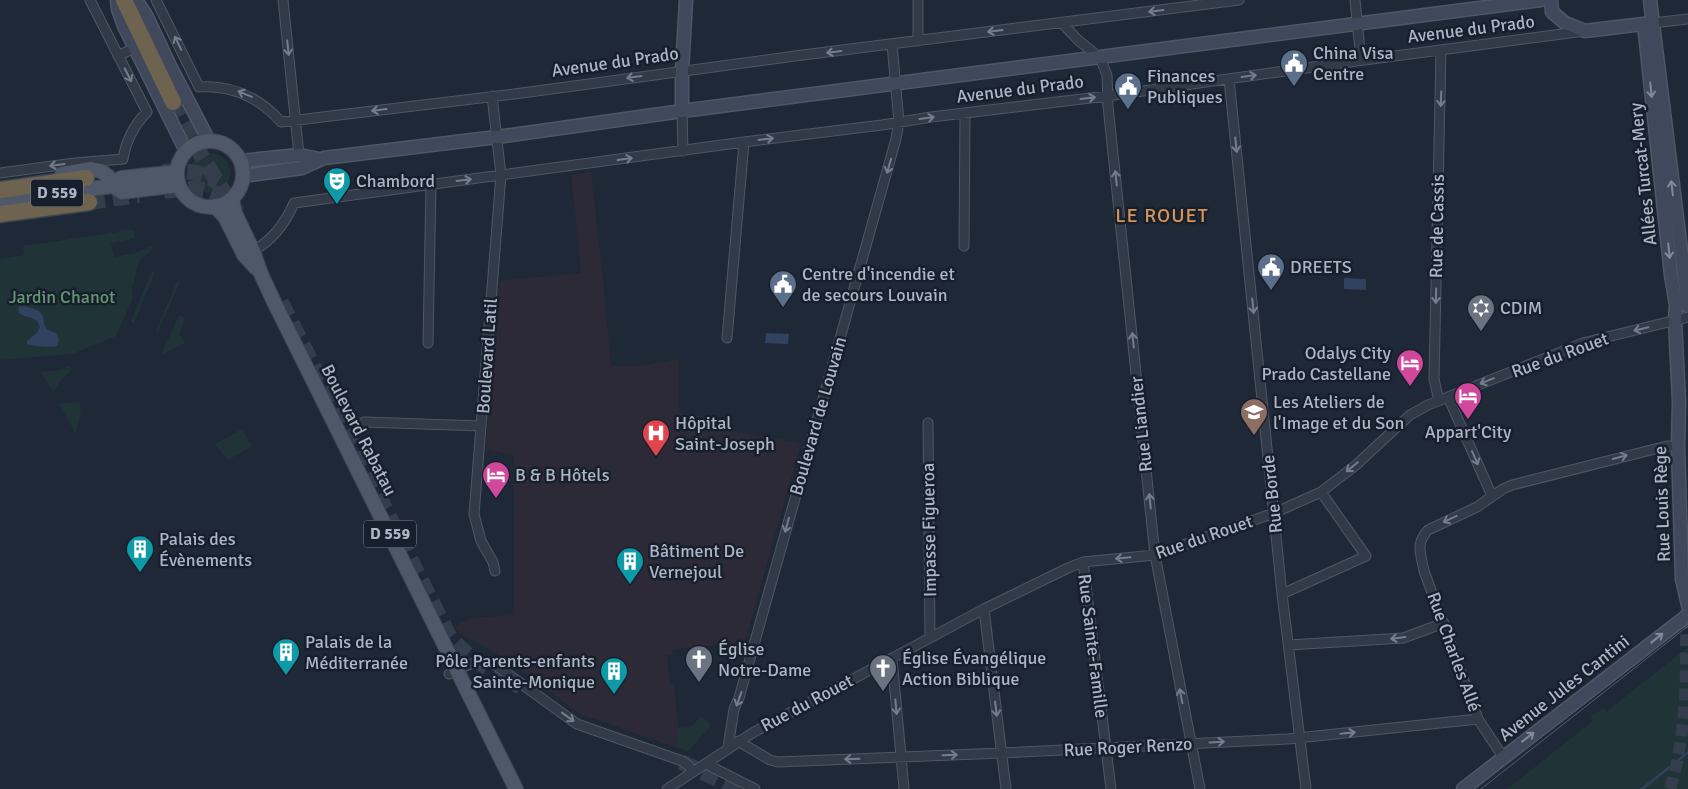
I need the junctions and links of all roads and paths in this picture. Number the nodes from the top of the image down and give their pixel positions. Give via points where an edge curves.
1 (90, 0) edge
2 (117, 0) edge
3 (125, 0) edge
4 (136, 0) edge
5 (156, 0) edge
6 (283, 0) edge
7 (686, 0) edge
8 (918, 0) edge
9 (1239, 0) edge
10 (1355, 0) edge
11 (1541, 0) edge
12 (1552, 0) edge
13 (1650, 0) edge
14 (1688, 18) edge
15 (1062, 23) junction
16 (1648, 23) junction
17 (1358, 24) junction
18 (1585, 31) junction
19 (918, 41) junction
20 (892, 45) junction
21 (136, 47) junction
22 (1441, 50) junction
23 (118, 56) junction
24 (1100, 58) junction
25 (1361, 60) junction
26 (682, 71) junction
27 (1229, 79) junction
28 (895, 84) junction
29 (492, 96) junction
30 (1107, 96) junction
31 (175, 102) tunnel mouth
32 (682, 111) junction
33 (965, 114) junction
34 (296, 120) junction
35 (899, 122) junction
36 (497, 137) junction
37 (209, 140) junction
38 (744, 142) junction
39 (186, 151) junction
40 (683, 151) junction
41 (299, 155) junction
42 (319, 159) junction
43 (241, 161) junction
44 (0, 173) edge
45 (501, 175) junction
46 (243, 176) junction
47 (86, 178) dead end
48 (178, 179) junction
49 (0, 184) edge
50 (431, 184) junction
51 (113, 186) junction
52 (0, 190) edge
53 (232, 199) junction
54 (0, 200) edge
55 (89, 202) tunnel mouth
56 (216, 206) junction
57 (0, 214) edge
58 (964, 246) dead end
59 (253, 251) junction
60 (260, 274) junction
61 (1688, 306) edge
62 (1682, 318) edge
63 (727, 338) dead end
64 (428, 343) dead end
65 (1443, 399) junction
66 (1679, 402) junction
67 (364, 422) dead end
68 (928, 423) dead end
69 (481, 426) junction
70 (1678, 446) junction
71 (1321, 492) junction
72 (1492, 496) junction
73 (1274, 512) junction
74 (1155, 555) junction
75 (1083, 562) junction
76 (1686, 564) dead end
77 (495, 571) dead end
78 (1282, 594) junction
79 (1688, 605) edge
80 (984, 609) junction
81 (1688, 615) edge
82 (1444, 623) junction
83 (930, 637) junction
84 (1289, 645) junction
85 (892, 658) junction
86 (453, 672) junction
87 (1478, 719) junction
88 (1300, 738) junction
89 (738, 741) junction
90 (1190, 744) junction
91 (728, 747) junction
92 (1106, 748) junction
93 (1002, 753) junction
94 (901, 757) junction
95 (1503, 757) junction
96 (503, 764) junction
97 (706, 764) junction
98 (693, 772) junction
99 (504, 789) edge
100 (516, 789) edge
101 (667, 789) edge
102 (755, 789) edge
103 (904, 789) edge
104 (1006, 789) edge
105 (1111, 789) edge
106 (1200, 789) edge
107 (1306, 789) edge
108 (1463, 789) edge

1 - 23 street
2 - 21 main road via 118,10
3 - 31 highway
4 - 37 main road
34 -> 5 street, Avenue du Prado via 282,122 266,106 241,92 223,87 199,87
6 -> 34 street
7 - 26 main road
8 - 19 street
9 -> 15 street, Avenue du Prado
10 - 17 street
11 - 17 main road, Avenue du Prado
12 - 18 main road, Avenue du Prado via 1552,12 1564,24
13 - 16 main road
14 - 16 street, Avenue du Prado
15 -> 19 street, Avenue du Prado
15 - 24 street, Avenue du Prado
16 - 18 main road, Avenue du Prado
61 -> 16 main road, Allées Turcat-Mery
16 -> 62 main road, Allées Turcat-Mery via 1671,275 1676,305
17 - 24 main road, Avenue du Prado
17 - 25 street
18 - 22 street, Avenue du Prado
19 - 20 street, Avenue du Prado
20 -> 26 street, Avenue du Prado
20 - 28 street
21 - 23 street
21 - 39 main road
22 - 25 street, Avenue du Prado
22 -> 65 street, Rue de Cassis via 1434,379
23 -> 44 street via 147,112 132,133 122,159
24 - 28 main road, Avenue du Prado
24 - 30 street, Rue Liandier via 1107,75
27 -> 25 street, Avenue du Prado
26 -> 29 street, Avenue du Prado
26 - 32 main road
27 - 30 street, Avenue du Prado
27 -> 73 street, Rue Borde
28 - 32 main road, Avenue du Prado
28 - 35 street, Boulevard de Louvain
29 -> 34 street, Avenue du Prado
29 - 36 street
33 -> 30 street, Avenue du Prado
74 -> 30 street, Rue Liandier
32 - 36 main road, Avenue du Prado
32 - 40 street
35 -> 33 street, Avenue du Prado
33 - 58 street
34 - 41 street
38 -> 35 street, Avenue du Prado
35 -> 91 street, Boulevard de Louvain via 734,709
36 - 42 main road, Avenue du Prado
36 - 45 street, Boulevard Latil
37 - 39 main road
37 - 43 main road via 225,144
38 - 40 street, Avenue du Prado
38 - 63 street
39 - 48 main road via 180,161
45 -> 40 street, Avenue du Prado
41 - 42 main road, Avenue du Prado
41 - 43 main road, Avenue du Prado
42 - 46 main road, Avenue du Prado via 302,168
43 - 46 main road
50 -> 45 street, Avenue du Prado
45 - 69 street, Boulevard Latil
46 - 53 main road
47 - 52 highway
48 - 51 main road, D 559 via 121,178
48 - 56 main road via 185,195 192,201 202,206
49 - 51 main road via 91,169 101,171
50 - 59 street, Avenue du Prado via 294,203 280,230
50 - 64 street
51 - 54 main road, D 559
53 - 56 main road
53 - 59 main road, Boulevard Rabatau / D 559
55 - 57 highway
56 - 60 main road, Boulevard Rabatau / D 559 via 244,255
59 - 60 main road, Boulevard Rabatau / D 559
60 - 86 main road, Boulevard Rabatau / D 559
62 -> 65 street, Rue du Rouet via 1583,343
62 - 66 main road, Rue Louis Rège
65 -> 71 street, Rue du Rouet via 1410,415
65 -> 72 street, Rue de Cassis
66 - 70 main road, Rue Louis Rège
66 - 76 main road, Rue Louis Rège via 1684,444
67 - 69 street
68 - 83 street, Impasse Figueroa
69 - 77 street, Boulevard Latil via 474,514 481,541
72 -> 70 street via 1512,485 1667,446
70 - 79 main road, Rue Louis Rège via 1682,578
71 - 73 street, Rue du Rouet
71 - 78 street via 1366,556
72 -> 82 street, Rue Charles Allé via 1422,536 1419,545 1424,571
73 - 74 street, Rue du Rouet
73 - 78 street, Rue Borde
74 -> 75 street, Rue du Rouet
90 -> 74 street, Rue Liandier
75 - 80 street, Rue du Rouet
75 - 92 street, Rue Sainte-Famille
78 - 84 street, Rue Borde
80 - 83 street, Rue du Rouet
80 -> 93 street
95 -> 81 main road, Avenue Jules Cantini
82 -> 84 street via 1403,638
82 - 87 street, Rue Charles Allé
83 - 85 street, Rue du Rouet
84 - 88 street, Rue Borde
85 - 89 street, Rue du Rouet
85 -> 94 street
86 - 96 main road, Boulevard Rabatau / D 559
86 -> 98 street via 486,660 505,670 577,724 682,761
88 -> 87 street, Rue Roger Renzo
87 - 95 street, Rue Charles Allé
90 -> 88 street, Rue Roger Renzo
88 - 107 street, Rue Borde
89 - 91 street, Rue du Rouet
94 -> 89 street, Rue Roger Renzo via 778,762
90 - 92 street, Rue Roger Renzo
90 - 106 street, Rue Liandier
91 - 97 street, Rue du Rouet
92 - 93 street, Rue Roger Renzo
92 - 105 street, Rue Sainte-Famille
94 -> 93 street, Rue Roger Renzo
93 - 104 street
94 - 103 street
95 - 108 main road, Avenue Jules Cantini
96 - 99 main road, Boulevard Rabatau / D 559
96 - 100 main road, Boulevard Rabatau / D 559
97 - 98 street, Rue du Rouet
97 - 102 street
98 - 101 street, Rue du Rouet

